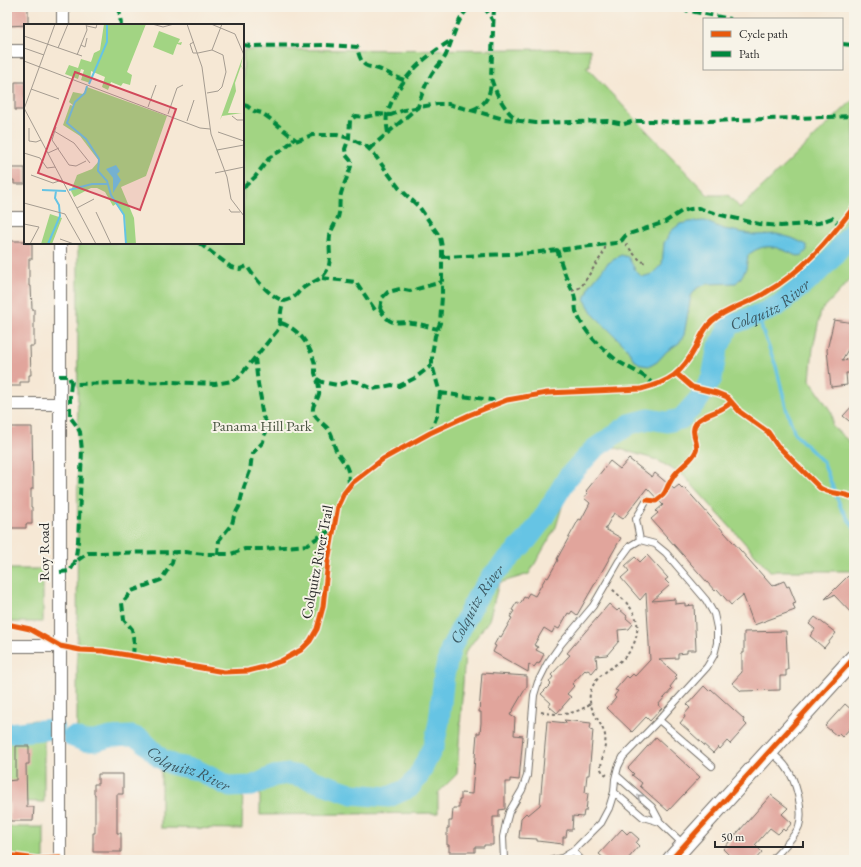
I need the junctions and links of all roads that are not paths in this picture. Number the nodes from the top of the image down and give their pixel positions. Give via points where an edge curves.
1 (63, 7) edge
2 (63, 24) edge
3 (7, 51) edge
4 (24, 51) edge
5 (7, 218) edge
6 (24, 218) edge
7 (60, 244) edge
8 (7, 404) edge
9 (59, 404) junction
10 (647, 500) dead end
11 (640, 540) junction
12 (7, 646) edge
13 (60, 646) junction
14 (851, 666) edge
15 (659, 720) junction
16 (770, 751) junction
17 (712, 766) dead end
18 (615, 777) junction
19 (614, 792) junction
20 (660, 822) junction
21 (684, 845) junction
22 (573, 851) junction
23 (60, 860) edge
24 (504, 860) edge
25 (553, 860) edge
26 (581, 860) edge
27 (671, 860) edge
28 (772, 860) edge

1 - 2 street
3 - 4 street
5 - 6 street
7 - 9 street, Roy Road
8 - 9 street
9 - 13 street, Roy Road
10 - 11 lane via 636,519
11 - 15 lane via 655,544 666,554 706,600 714,614 717,628 718,643 707,667
11 - 24 lane via 630,546 619,561 592,606 561,644 538,682 532,710 527,776 509,812 503,837
12 - 13 street
13 - 23 street, Roy Road
14 - 16 main road
15 - 17 lane
15 - 18 lane via 623,757
16 - 21 main road
16 - 28 lane via 786,767 793,779 800,816 796,832
18 - 19 lane
20 -> 18 lane via 652,808
19 - 20 lane via 643,817
19 - 22 lane via 601,823
20 - 21 lane
21 - 27 main road
22 - 25 lane
22 - 26 lane

